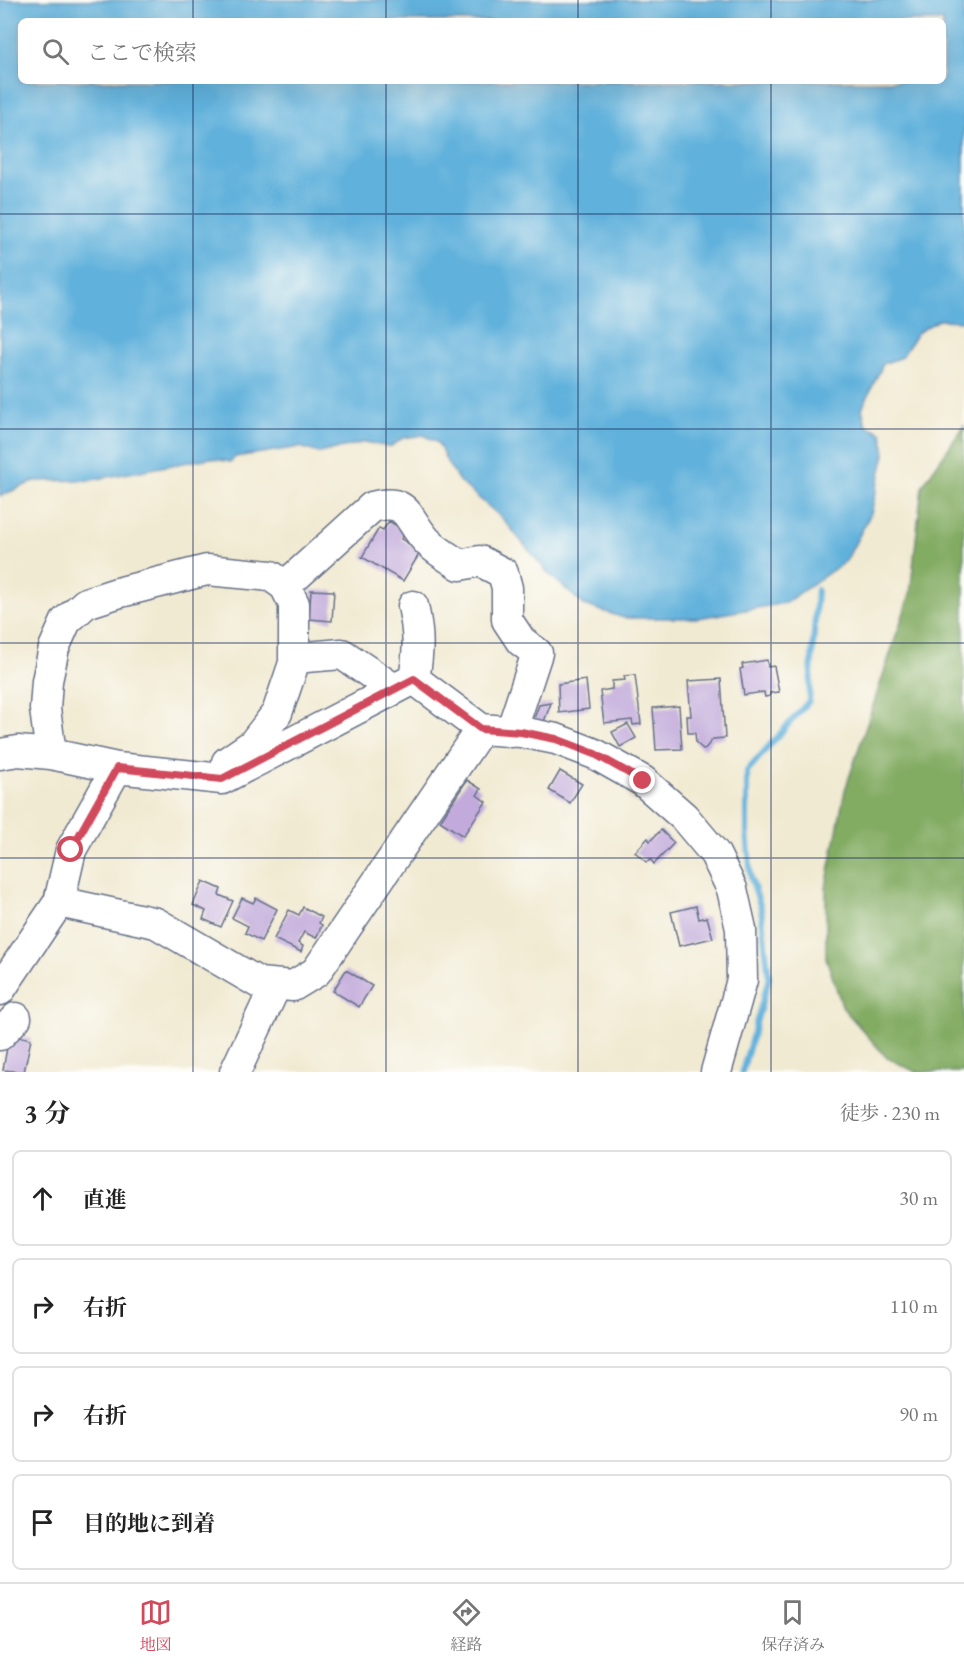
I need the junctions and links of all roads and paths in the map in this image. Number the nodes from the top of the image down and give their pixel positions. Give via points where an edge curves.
1 (285, 586) junction
2 (413, 606) dead end
3 (551, 655) dead end
4 (294, 658) junction
5 (404, 684) junction
6 (481, 729) junction
7 (518, 732) junction
8 (0, 754) edge
9 (51, 754) junction
10 (117, 768) junction
11 (205, 777) junction
12 (59, 902) junction
13 (276, 985) junction
14 (0, 990) edge
15 (235, 1072) edge
16 (716, 1072) edge

1 - 4 street via 294,604
1 - 7 street via 372,507 396,504 407,512 426,540 460,565 480,561 503,573 507,621 537,653
1 - 9 street via 271,576 207,570 86,603 66,621 54,648 45,709
2 - 5 street via 419,651
3 - 7 street
4 - 5 street via 342,654
4 - 11 street via 277,713 253,744
5 - 6 street
5 - 11 street via 222,779
6 - 7 street
6 - 13 street via 316,972 293,987
7 - 16 street via 556,739 595,754 643,781 684,817 715,854 732,889 741,929 742,980
8 - 9 street
9 - 10 street
10 - 11 street
10 - 12 street via 71,850
12 - 13 street via 156,922 259,983
12 - 14 street
13 - 15 street

